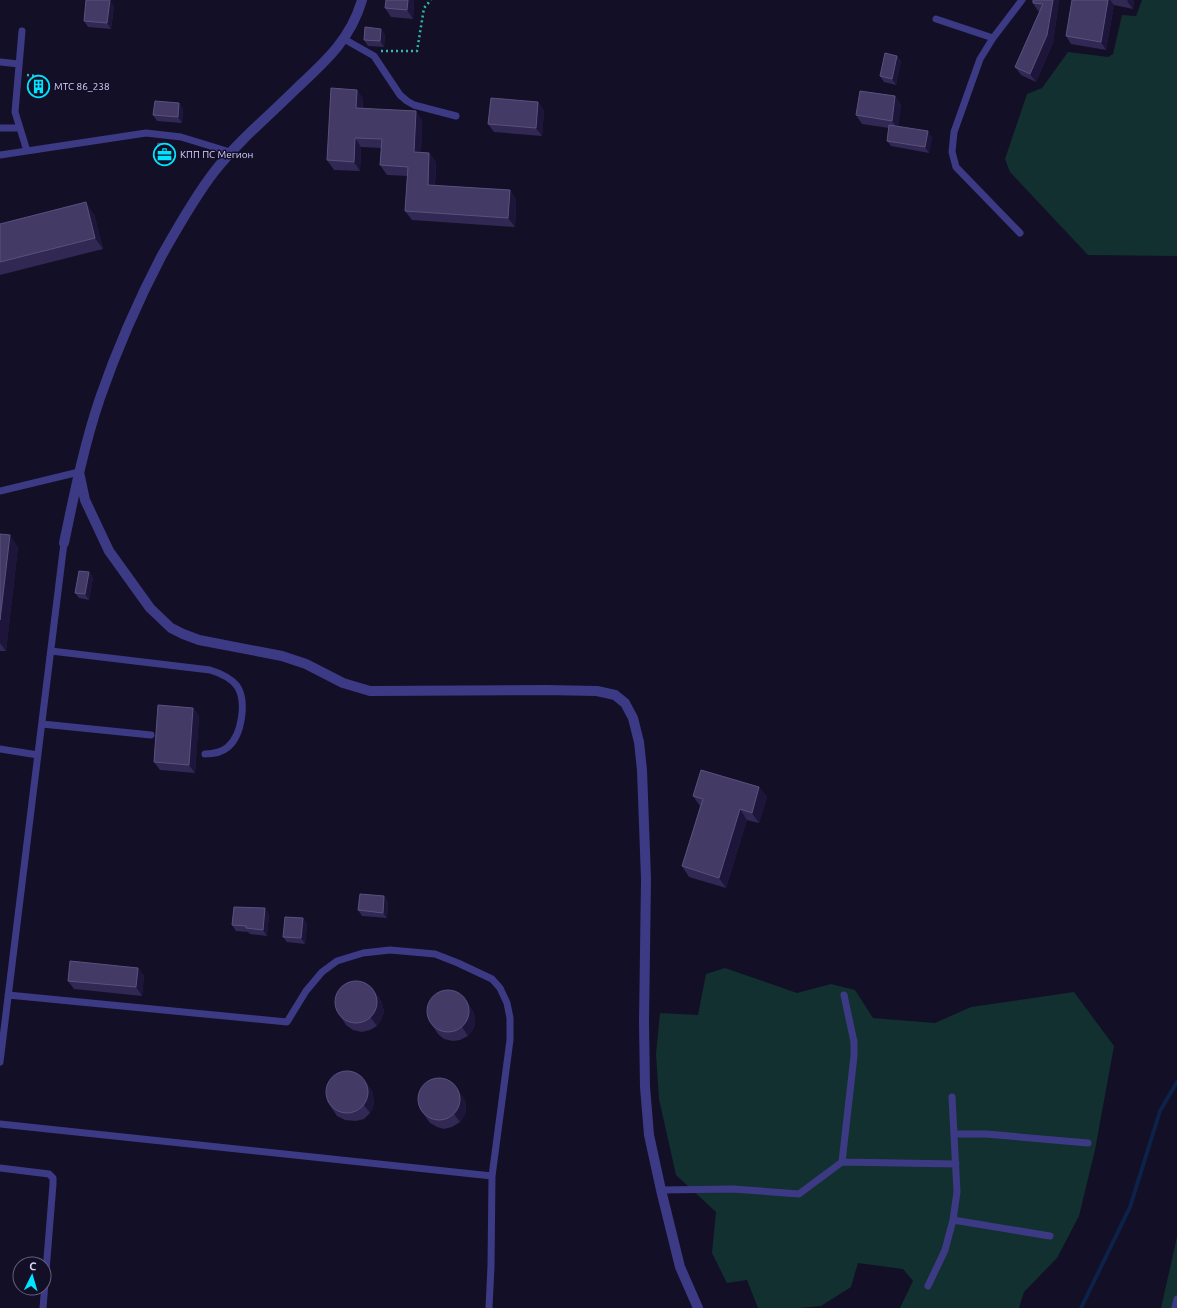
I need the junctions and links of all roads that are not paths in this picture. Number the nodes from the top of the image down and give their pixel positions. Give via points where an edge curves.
1 (362, 0) edge
2 (1022, 0) edge
3 (936, 19) dead end
4 (22, 31) dead end
5 (993, 38) junction
6 (344, 39) junction
7 (0, 62) edge
8 (19, 64) junction
9 (456, 116) dead end
10 (0, 128) edge
11 (20, 128) junction
12 (27, 151) junction
13 (230, 152) junction
14 (0, 155) edge
15 (1020, 233) dead end
16 (79, 472) junction
17 (0, 491) edge
18 (64, 543) joint
19 (50, 651) junction
20 (42, 724) junction
21 (151, 736) dead end
22 (0, 749) edge
23 (205, 754) dead end
24 (38, 755) junction
25 (8, 995) junction
26 (844, 995) dead end
27 (1, 1050) edge
28 (0, 1062) edge
29 (952, 1097) dead end
30 (0, 1124) edge
31 (955, 1134) junction
32 (1088, 1143) dead end
33 (842, 1162) junction
34 (956, 1164) junction
35 (0, 1168) edge
36 (492, 1176) junction
37 (661, 1190) junction
38 (953, 1220) junction
39 (1050, 1236) dead end
40 (928, 1286) dead end
41 (1177, 1299) edge
42 (43, 1308) edge
43 (489, 1308) edge
44 (698, 1308) edge
45 (1176, 1308) edge

1 - 6 street
2 - 5 lane
3 - 5 lane
4 - 8 lane
5 - 15 lane via 980,59 954,132 952,152 956,167
6 - 9 lane via 367,51 379,61 400,95 414,105
6 - 13 street via 328,59
7 - 8 lane
8 - 11 lane via 15,112
10 - 11 lane
11 - 12 lane
12 - 13 lane via 146,133 181,137
12 - 14 lane
13 - 16 street via 190,208 164,251 140,301 100,399
16 - 17 lane
16 - 18 street
16 - 37 street via 85,500 109,551 150,608 171,628 183,634 199,640 282,656 306,664 343,683 370,691 597,691 616,695 625,703 633,718 642,770 646,879 645,1087 649,1135
18 - 19 lane
19 - 20 lane
19 - 23 lane via 210,670 224,675 237,686 243,718 228,746 216,754
20 - 21 lane
20 - 24 lane
22 - 24 lane
24 - 25 lane
25 - 27 lane
25 - 36 lane via 287,1022 306,991 322,972 337,961 363,953 390,950 435,954 492,979 500,988 507,1004 510,1040
26 - 33 lane via 854,1042 854,1056
27 - 28 lane
29 - 31 lane
30 - 36 lane
31 - 32 lane via 986,1134
31 - 34 lane
33 - 34 lane
33 - 37 lane via 799,1194 733,1189
34 - 38 lane via 957,1192
35 - 42 lane via 49,1174 54,1184
36 - 43 lane
37 - 44 street via 680,1267
38 - 39 lane
38 - 40 lane via 945,1250
41 - 45 lane

